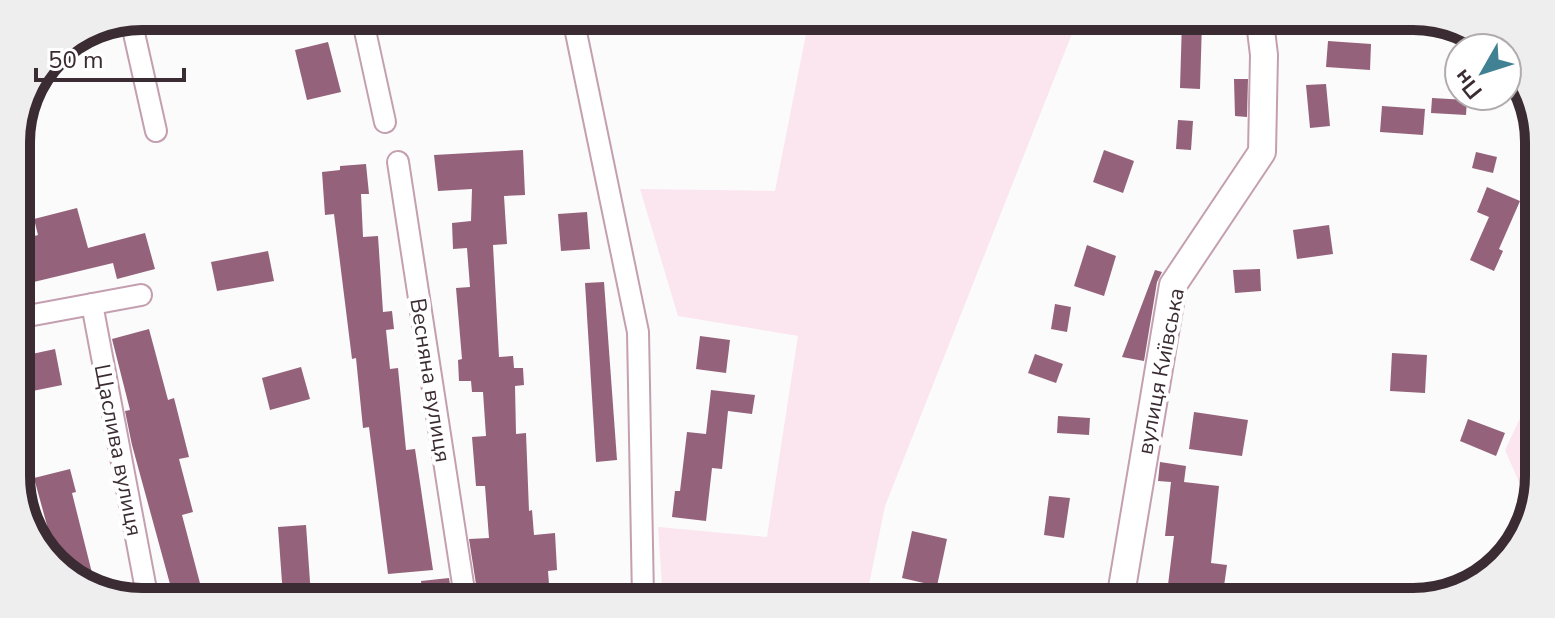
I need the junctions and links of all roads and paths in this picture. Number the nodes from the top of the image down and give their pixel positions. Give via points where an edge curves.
1 (365, 30) edge
2 (575, 30) edge
3 (1261, 30) edge
4 (133, 31) edge
5 (385, 122) dead end
6 (156, 131) dead end
7 (398, 162) dead end
8 (141, 295) dead end
9 (92, 304) junction
10 (30, 316) edge
11 (146, 588) edge
12 (464, 588) edge
13 (643, 588) edge
14 (1122, 588) edge

1 - 5 street
2 - 13 street via 638,332
3 - 14 street, вулиця Київська via 1262,152 1173,285
4 - 6 street
7 - 12 street, Весняна вулиця
8 - 9 street
9 - 10 street
9 - 11 street, Щаслива вулиця

